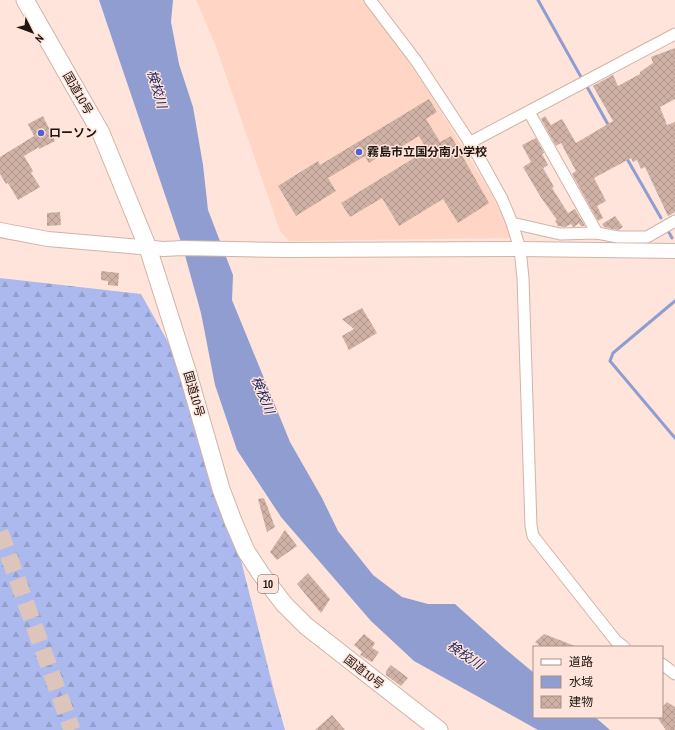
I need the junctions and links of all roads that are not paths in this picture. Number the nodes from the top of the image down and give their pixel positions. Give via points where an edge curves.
1 (25, 0) edge
2 (370, 0) edge
3 (675, 34) edge
4 (529, 112) junction
5 (469, 143) junction
6 (675, 221) edge
7 (512, 223) junction
8 (0, 230) edge
9 (597, 233) junction
10 (156, 248) junction
11 (520, 249) junction
12 (675, 251) edge
13 (623, 646) edge
14 (663, 665) edge
15 (675, 674) edge
16 (439, 730) edge

1 - 10 highway, 国道10号 / 10 via 101,133
2 - 5 street via 417,62
3 - 4 street
4 - 5 street
4 - 9 street
5 - 7 street via 502,198
6 - 9 street via 647,237 618,237
7 - 9 street via 560,234
7 - 11 street
8 - 10 main road via 48,239
10 - 11 main road
10 - 16 highway, 国道10号 / 10 via 221,489 250,557 284,604 306,626
11 - 12 main road
11 - 13 street via 530,526 533,536 616,641
14 - 15 street

